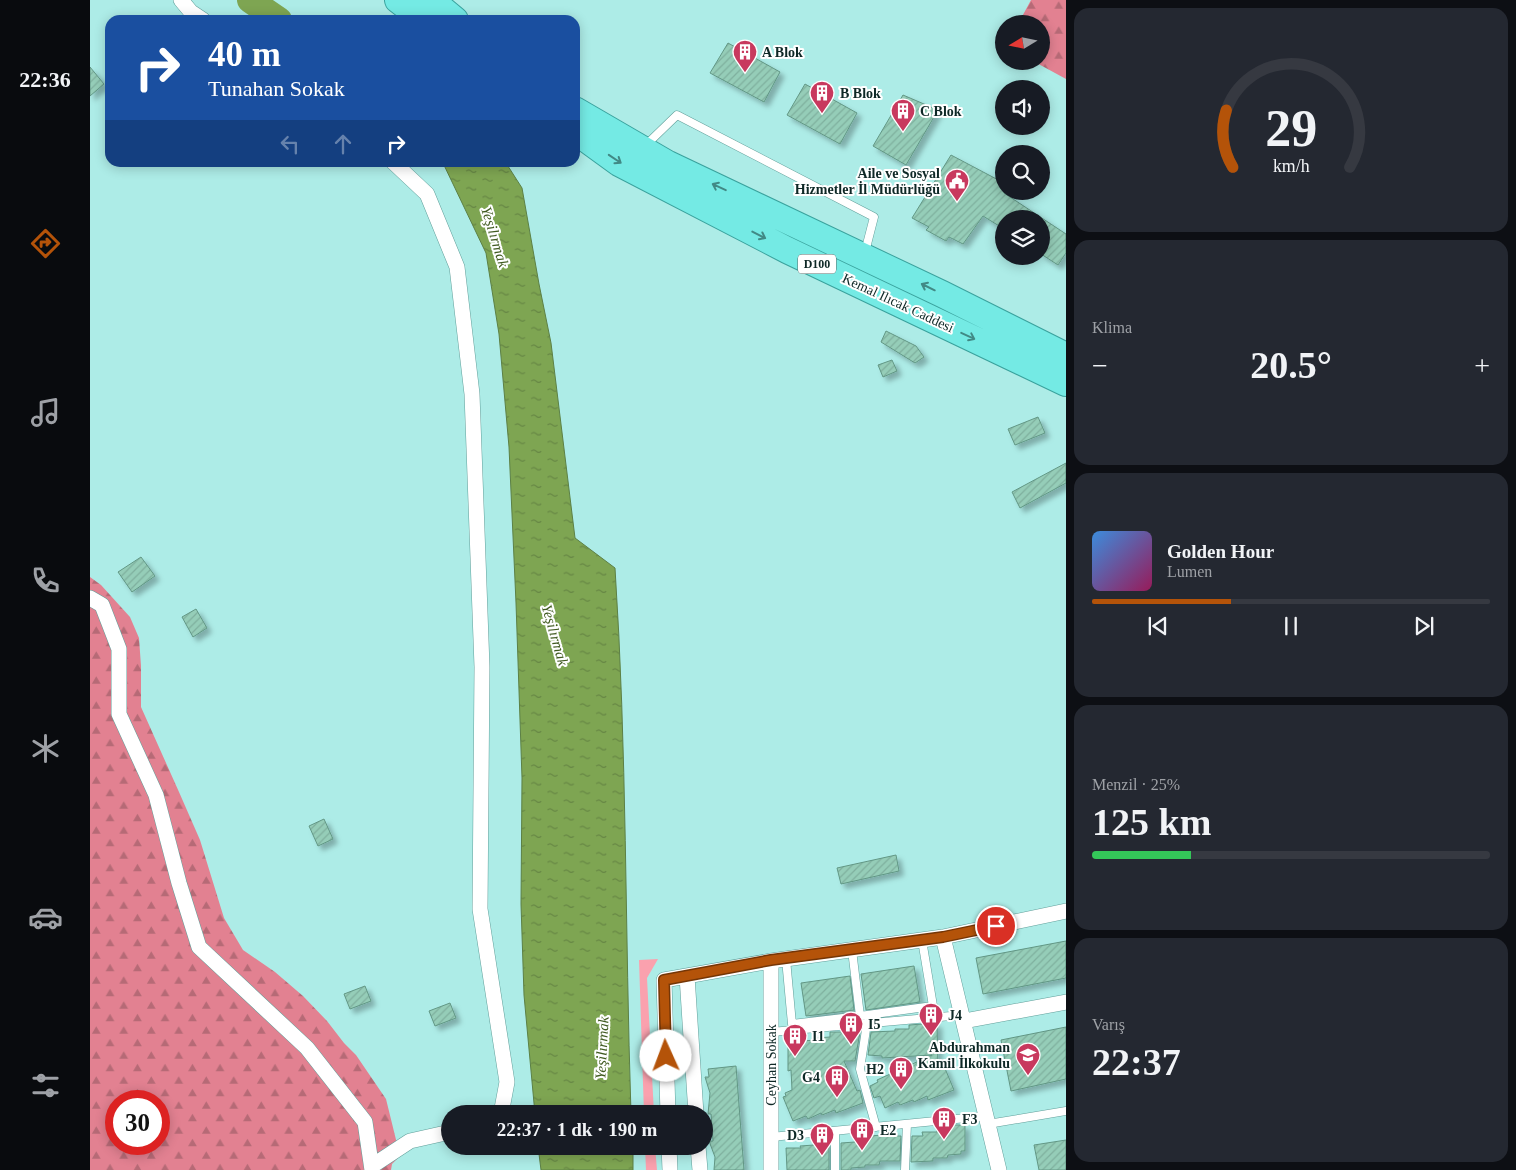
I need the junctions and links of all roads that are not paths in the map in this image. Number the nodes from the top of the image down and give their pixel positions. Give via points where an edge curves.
1 (180, 0) edge
2 (398, 0) edge
3 (430, 0) edge
4 (196, 15) edge
5 (418, 15) edge
6 (449, 15) edge
7 (580, 113) edge
8 (580, 135) edge
9 (642, 149) junction
10 (398, 167) edge
11 (864, 256) junction
12 (1066, 356) edge
13 (1066, 383) edge
14 (90, 598) edge
15 (1066, 911) edge
16 (943, 937) junction
17 (922, 940) junction
18 (852, 950) junction
19 (778, 960) junction
20 (687, 976) junction
21 (1066, 1002) edge
22 (860, 1016) junction
23 (963, 1018) junction
24 (867, 1023) junction
25 (771, 1032) junction
26 (502, 1105) edge
27 (668, 1105) edge
28 (695, 1105) edge
29 (1066, 1111) edge
30 (988, 1120) junction
31 (907, 1124) junction
32 (876, 1127) junction
33 (836, 1131) junction
34 (441, 1134) edge
35 (771, 1137) junction
36 (669, 1155) edge
37 (699, 1155) edge
38 (372, 1168) edge
39 (670, 1170) edge
40 (700, 1170) edge
41 (771, 1170) edge
42 (835, 1170) edge
43 (905, 1170) edge
44 (999, 1170) edge

1 - 4 street
2 - 5 highway
3 - 6 highway
7 - 9 highway, Kemal Ilıcak Caddesi / D100
8 -> 13 highway, Kemal Ilıcak Caddesi / D100 via 619,163 786,250
11 -> 9 highway, Kemal Ilıcak Caddesi / D100
9 - 11 lane via 677,115 874,217
10 - 26 street via 426,194 457,267 472,394 482,668 480,908 506,1082
12 -> 11 highway, Kemal Ilıcak Caddesi / D100
14 - 38 street via 102,604 120,649 119,714 156,795 199,947 307,1048 365,1122
15 - 16 street
16 - 17 street
16 - 23 street
17 - 18 street
17 - 22 lane via 933,1006
18 - 19 street
18 - 22 lane
19 - 20 street
19 - 22 lane via 792,1024
19 - 25 street, Ceyhan Sokak
20 - 27 street via 664,980
20 - 28 street
21 - 23 street
23 - 24 lane
23 - 30 street
24 - 25 lane
24 - 32 lane via 860,1069
25 - 35 street, Ceyhan Sokak
29 - 30 lane
30 - 31 lane
30 - 44 street
31 - 32 lane
31 - 43 lane
32 - 33 lane
33 - 35 lane
33 - 42 lane
34 - 38 street via 410,1141
35 - 41 street, Ceyhan Sokak
36 - 39 street
37 - 40 street

